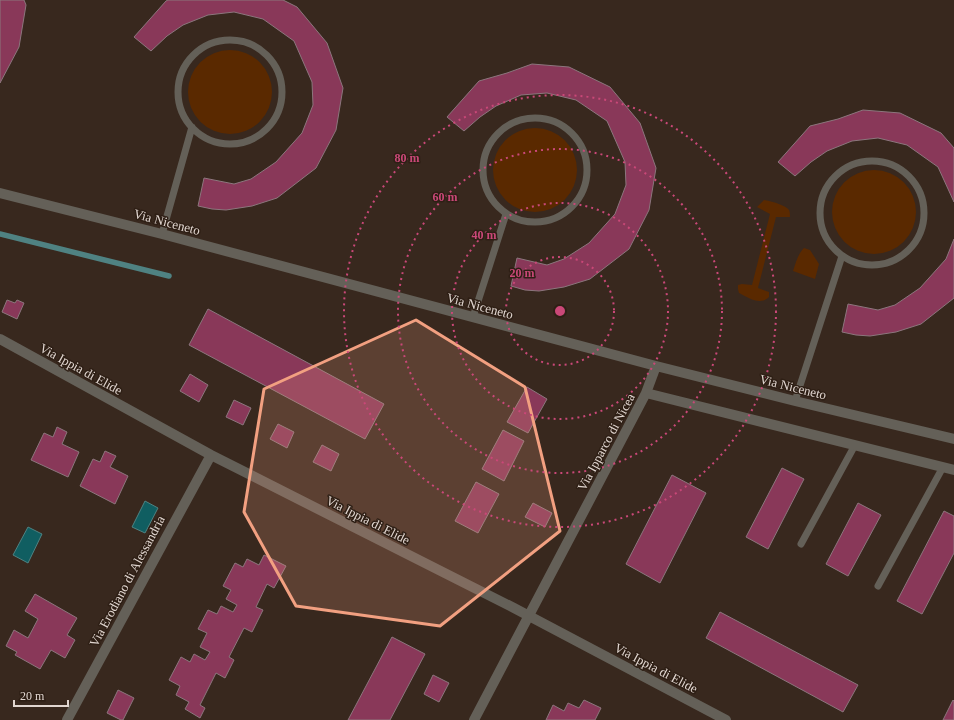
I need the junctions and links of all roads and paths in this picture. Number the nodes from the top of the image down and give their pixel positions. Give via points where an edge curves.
1 (192, 128) junction
2 (0, 193) edge
3 (506, 214) junction
4 (162, 234) junction
5 (842, 256) junction
6 (472, 317) junction
7 (0, 339) edge
8 (656, 366) junction
9 (646, 393) junction
10 (795, 401) junction
11 (954, 439) edge
12 (855, 445) junction
13 (211, 455) junction
14 (943, 467) junction
15 (954, 470) edge
16 (801, 544) dead end
17 (878, 586) dead end
18 (529, 616) junction
19 (67, 720) edge
20 (474, 720) edge
21 (726, 720) edge

1 - 1 lane via 205,138 220,143 237,143 252,139 266,129 276,116 281,101 281,84 277,69 267,56 253,45 236,40 217,41 201,48 188,61 180,77 178,95 182,112
1 - 4 lane
2 - 4 street, Via Niceneto
3 - 3 lane via 533,222 555,219 569,210 580,197 586,181 587,164 583,148 573,134 559,124 542,118 525,119 509,125 496,136 487,152 483,169 486,186 494,201
3 - 6 lane
4 - 6 street, Via Niceneto
5 - 5 lane via 858,263 874,265 891,262 906,253 917,240 923,224 924,208 920,191 910,177 896,166 880,161 862,162 846,168 833,179 824,194 820,210 822,228 830,243
5 - 10 lane
6 - 8 street, Via Niceneto
7 - 13 street, Via Ippia di Elide
8 - 9 street
8 - 10 street, Via Niceneto
9 - 12 street, Via Ipparco di Nicea
9 - 18 street, Via Ipparco di Nicea
10 - 11 street, Via Niceneto
12 - 14 street, Via Ipparco di Nicea
12 - 16 lane
13 - 18 street, Via Ippia di Elide
13 - 19 street, Via Erodiano di Alessandria
14 - 15 street, Via Ipparco di Nicea
14 - 17 lane
18 - 20 street, Via Ipparco di Nicea
18 - 21 street, Via Ippia di Elide

